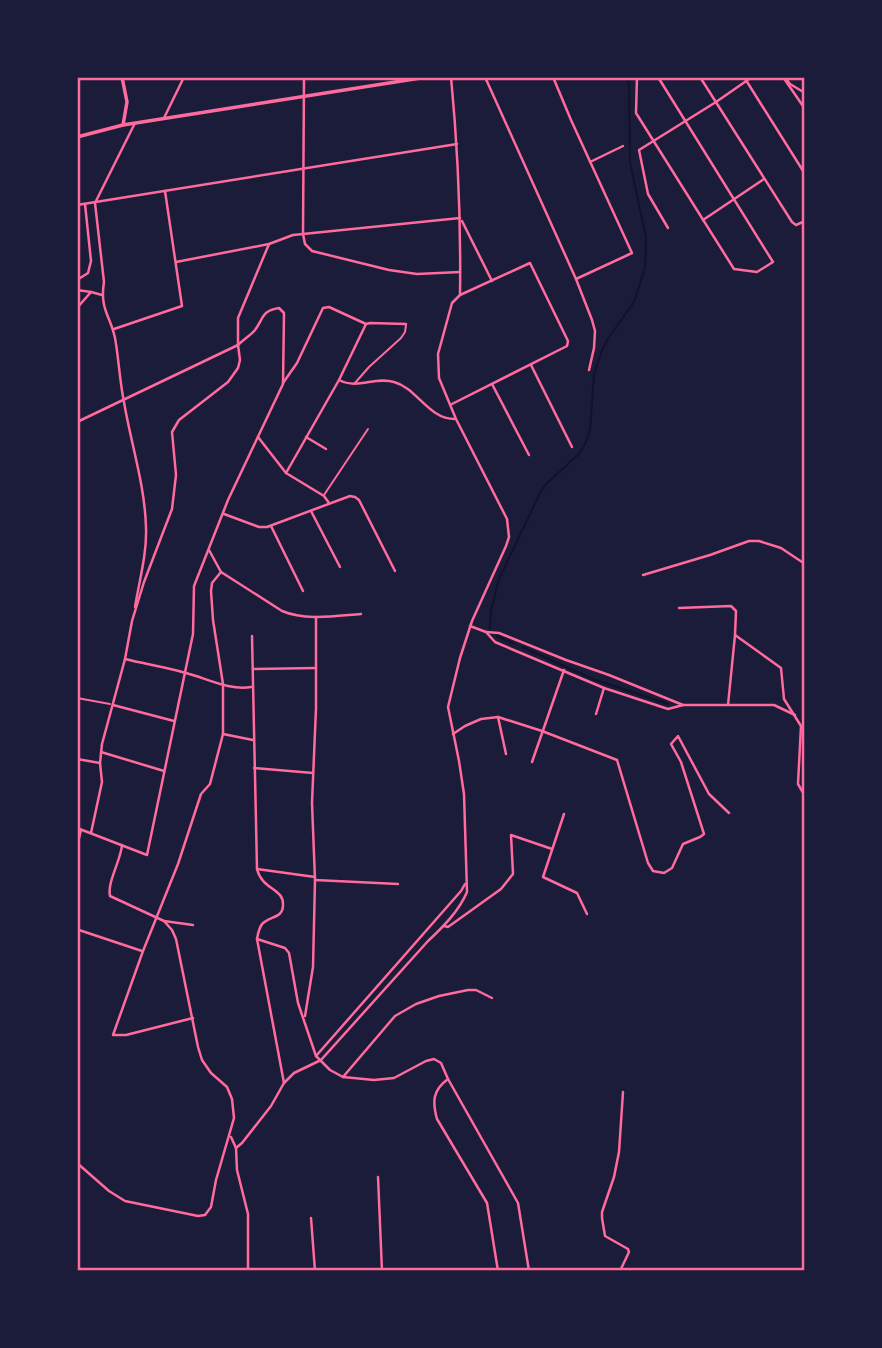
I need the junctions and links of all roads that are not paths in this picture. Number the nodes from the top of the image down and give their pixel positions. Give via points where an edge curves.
1 (122, 77) edge
2 (184, 77) edge
3 (304, 77) edge
4 (427, 77) edge
5 (451, 77) edge
6 (485, 77) edge
7 (553, 77) edge
8 (637, 77) edge
9 (658, 77) edge
10 (700, 77) edge
11 (752, 77) edge
12 (783, 77) edge
13 (745, 79) edge
14 (805, 93) edge
15 (304, 97) junction
16 (716, 102) junction
17 (805, 109) edge
18 (163, 120) junction
19 (686, 121) junction
20 (135, 124) junction
21 (123, 125) junction
22 (77, 137) edge
23 (653, 141) junction
24 (457, 144) junction
25 (623, 146) dead end
26 (590, 162) junction
27 (303, 168) junction
28 (805, 174) edge
29 (764, 179) junction
30 (165, 191) junction
31 (734, 199) junction
32 (95, 203) junction
33 (85, 204) junction
34 (77, 205) edge
35 (460, 218) junction
36 (703, 220) junction
37 (805, 221) edge
38 (668, 228) dead end
39 (303, 234) junction
40 (270, 244) junction
41 (176, 262) junction
42 (460, 272) junction
43 (77, 279) edge
44 (576, 279) junction
45 (492, 281) junction
46 (77, 290) edge
47 (91, 292) junction
48 (102, 295) junction
49 (460, 295) junction
50 (77, 308) edge
51 (366, 324) junction
52 (406, 324) joint
53 (114, 330) junction
54 (238, 345) junction
55 (531, 365) junction
56 (589, 370) dead end
57 (339, 380) junction
58 (283, 384) junction
59 (354, 384) junction
60 (492, 384) junction
61 (124, 400) junction
62 (450, 405) junction
63 (456, 419) junction
64 (77, 422) edge
65 (368, 429) dead end
66 (258, 437) junction
67 (306, 437) junction
68 (572, 447) dead end
69 (326, 449) dead end
70 (528, 455) dead end
71 (286, 472) junction
72 (324, 495) junction
73 (329, 504) junction
74 (311, 511) junction
75 (223, 514) junction
76 (271, 526) junction
77 (209, 550) junction
78 (805, 564) edge
79 (340, 567) dead end
80 (395, 571) dead end
81 (221, 572) junction
82 (643, 575) dead end
83 (303, 591) dead end
84 (679, 608) dead end
85 (361, 614) dead end
86 (316, 617) junction
87 (132, 621) junction
88 (470, 626) junction
89 (487, 632) junction
90 (735, 635) junction
91 (252, 636) dead end
92 (125, 659) junction
93 (316, 668) junction
94 (252, 669) junction
95 (564, 670) junction
96 (185, 673) junction
97 (223, 684) junction
98 (252, 687) junction
99 (604, 688) junction
100 (77, 698) edge
101 (113, 705) junction
102 (683, 705) junction
103 (728, 706) junction
104 (596, 714) dead end
105 (795, 715) junction
106 (498, 717) junction
107 (174, 721) junction
108 (542, 731) junction
109 (223, 734) junction
110 (453, 734) junction
111 (253, 740) junction
112 (101, 752) junction
113 (506, 754) dead end
114 (77, 759) edge
115 (531, 762) dead end
116 (100, 763) junction
117 (254, 768) junction
118 (164, 771) junction
119 (313, 774) junction
120 (805, 796) edge
121 (729, 813) dead end
122 (564, 814) dead end
123 (79, 829) edge
124 (91, 834) junction
125 (122, 845) junction
126 (77, 846) edge
127 (552, 849) junction
128 (257, 869) junction
129 (315, 878) junction
130 (467, 881) junction
131 (398, 884) dead end
132 (587, 914) dead end
133 (157, 918) junction
134 (163, 921) junction
135 (77, 925) edge
136 (193, 925) dead end
137 (444, 926) junction
138 (79, 930) junction
139 (77, 936) edge
140 (257, 939) junction
141 (143, 951) junction
142 (492, 998) dead end
143 (193, 1018) junction
144 (305, 1020) junction
145 (316, 1056) junction
146 (321, 1060) junction
147 (343, 1077) junction
148 (449, 1079) junction
149 (284, 1083) junction
150 (623, 1092) dead end
151 (230, 1134) junction
152 (236, 1148) junction
153 (77, 1163) edge
154 (379, 1177) dead end
155 (311, 1218) dead end
156 (163, 1271) edge
157 (181, 1271) edge
158 (248, 1271) edge
159 (315, 1271) edge
160 (382, 1271) edge
161 (498, 1271) edge
162 (529, 1271) edge
163 (620, 1271) edge

1 - 21 street via 127,102
2 - 18 street
3 - 15 street
4 - 15 street
5 - 24 street
6 - 44 street
7 - 26 street
8 - 23 street via 636,113
9 - 19 street
10 - 16 street
11 - 13 street
12 - 14 street
12 - 17 street
13 - 16 street
13 - 28 street
15 - 18 street
15 - 27 street
16 - 19 street
16 - 29 street
18 - 20 street
19 - 23 street
19 - 31 street
20 - 21 street
20 - 32 street
21 - 22 street
23 - 36 street
23 - 38 street via 639,150 648,194
24 - 27 street
24 - 35 street
25 - 26 street
26 - 44 street via 632,253
27 - 30 street
27 - 39 street
29 - 31 street
29 - 37 street via 792,222
30 - 32 street
30 - 41 street
31 - 36 street
31 - 36 street via 773,262 757,272 734,269
32 - 33 street
32 - 48 street
33 - 34 street
33 - 43 street via 91,261 88,273
35 - 39 street
35 - 42 street
35 - 45 street
39 - 40 street
39 - 42 street via 312,251 389,270
40 - 41 street
40 - 54 street via 238,318
41 - 53 street via 182,306
42 - 49 street
44 - 56 street via 595,331
45 - 49 street
45 - 55 street via 530,263 568,341 566,348
46 - 47 street
47 - 48 street
47 - 50 street
48 - 53 street
49 - 62 street via 452,303 438,354 439,378
51 - 52 street
51 - 57 street
51 - 58 street via 323,308
52 - 59 lane via 401,338
53 - 61 street
54 - 58 street via 268,311 279,307 285,318
54 - 61 street
54 - 87 street via 240,360 234,375 179,420 172,432 176,474 172,509
55 - 60 street
55 - 68 street
57 - 59 street
57 - 67 street
58 - 66 street
59 - 63 street via 397,383 440,416
60 - 62 street
60 - 70 street
61 - 64 street
61 - 87 street via 146,531
62 - 63 street
63 - 88 street via 509,528 506,546
65 - 72 lane
66 - 71 street
66 - 75 street
67 - 69 street
67 - 71 street
71 - 72 street
72 - 73 street
73 - 74 street
73 - 80 street via 350,496 359,500
74 - 76 street
74 - 79 street
75 - 76 street via 259,527
75 - 77 street
76 - 83 street
77 - 81 street
77 - 96 street via 194,586 194,634
78 - 82 street via 781,548 749,541
81 - 86 street via 290,615
81 - 97 street via 211,591
84 - 90 street via 731,606 736,611
85 - 86 street
86 - 93 street
87 - 92 street
88 - 89 street
88 - 110 street via 448,707
89 - 95 street via 495,642
89 - 102 street
90 - 103 street
90 - 105 street via 780,668 784,699
91 - 94 street
92 - 96 street
92 - 101 street
93 - 94 street
93 - 119 street
94 - 98 street
95 - 99 street
95 - 108 street
96 - 97 street
96 - 107 street
97 - 98 street
97 - 109 street
98 - 111 street
99 - 102 street via 668,709
99 - 104 street
100 - 101 lane
101 - 107 street
101 - 112 street
102 - 103 street
103 - 105 street via 774,705
105 - 120 street via 801,726 797,784
106 - 108 street
106 - 110 street via 481,719
106 - 113 street
107 - 118 street
108 - 115 street
108 - 121 street via 617,760 653,871 664,873 672,868 683,844 704,834 671,744 678,736 709,794
109 - 111 street
109 - 133 street via 210,785 201,794
110 - 130 street via 464,794
111 - 117 street
112 - 116 street
112 - 118 street
114 - 116 street
116 - 124 street via 102,782
117 - 119 street
117 - 128 street
118 - 125 street via 147,855
119 - 129 street
122 - 127 street
123 - 124 street
123 - 126 street
124 - 125 street
125 - 133 street via 109,894
127 - 132 street via 543,877 577,893
127 - 137 street via 511,835 513,874 501,889
128 - 129 street
128 - 140 street via 263,883 282,896 283,906 276,917 260,926
129 - 131 street
129 - 144 street via 313,967
130 - 137 street via 463,900
130 - 145 street
133 - 134 street
133 - 141 street
134 - 136 street
134 - 143 street via 176,939
135 - 138 street
137 - 146 street
138 - 139 street
138 - 141 street
140 - 144 street via 289,953
140 - 149 street
141 - 143 street via 113,1035
142 - 147 street via 468,990 416,1004 396,1016
143 - 151 street via 202,1060 232,1099
144 - 145 street
145 - 146 street
146 - 147 street
146 - 149 street
147 - 148 street via 394,1078 434,1059 444,1066
148 - 161 street via 440,1084 433,1106 487,1203
148 - 162 street via 518,1203
149 - 152 street
150 - 163 street via 620,1152 602,1219 605,1236 628,1249
151 - 152 street
151 - 153 street via 211,1207 202,1216 125,1201
152 - 158 street via 248,1214
154 - 160 street
155 - 159 street
156 - 157 street

